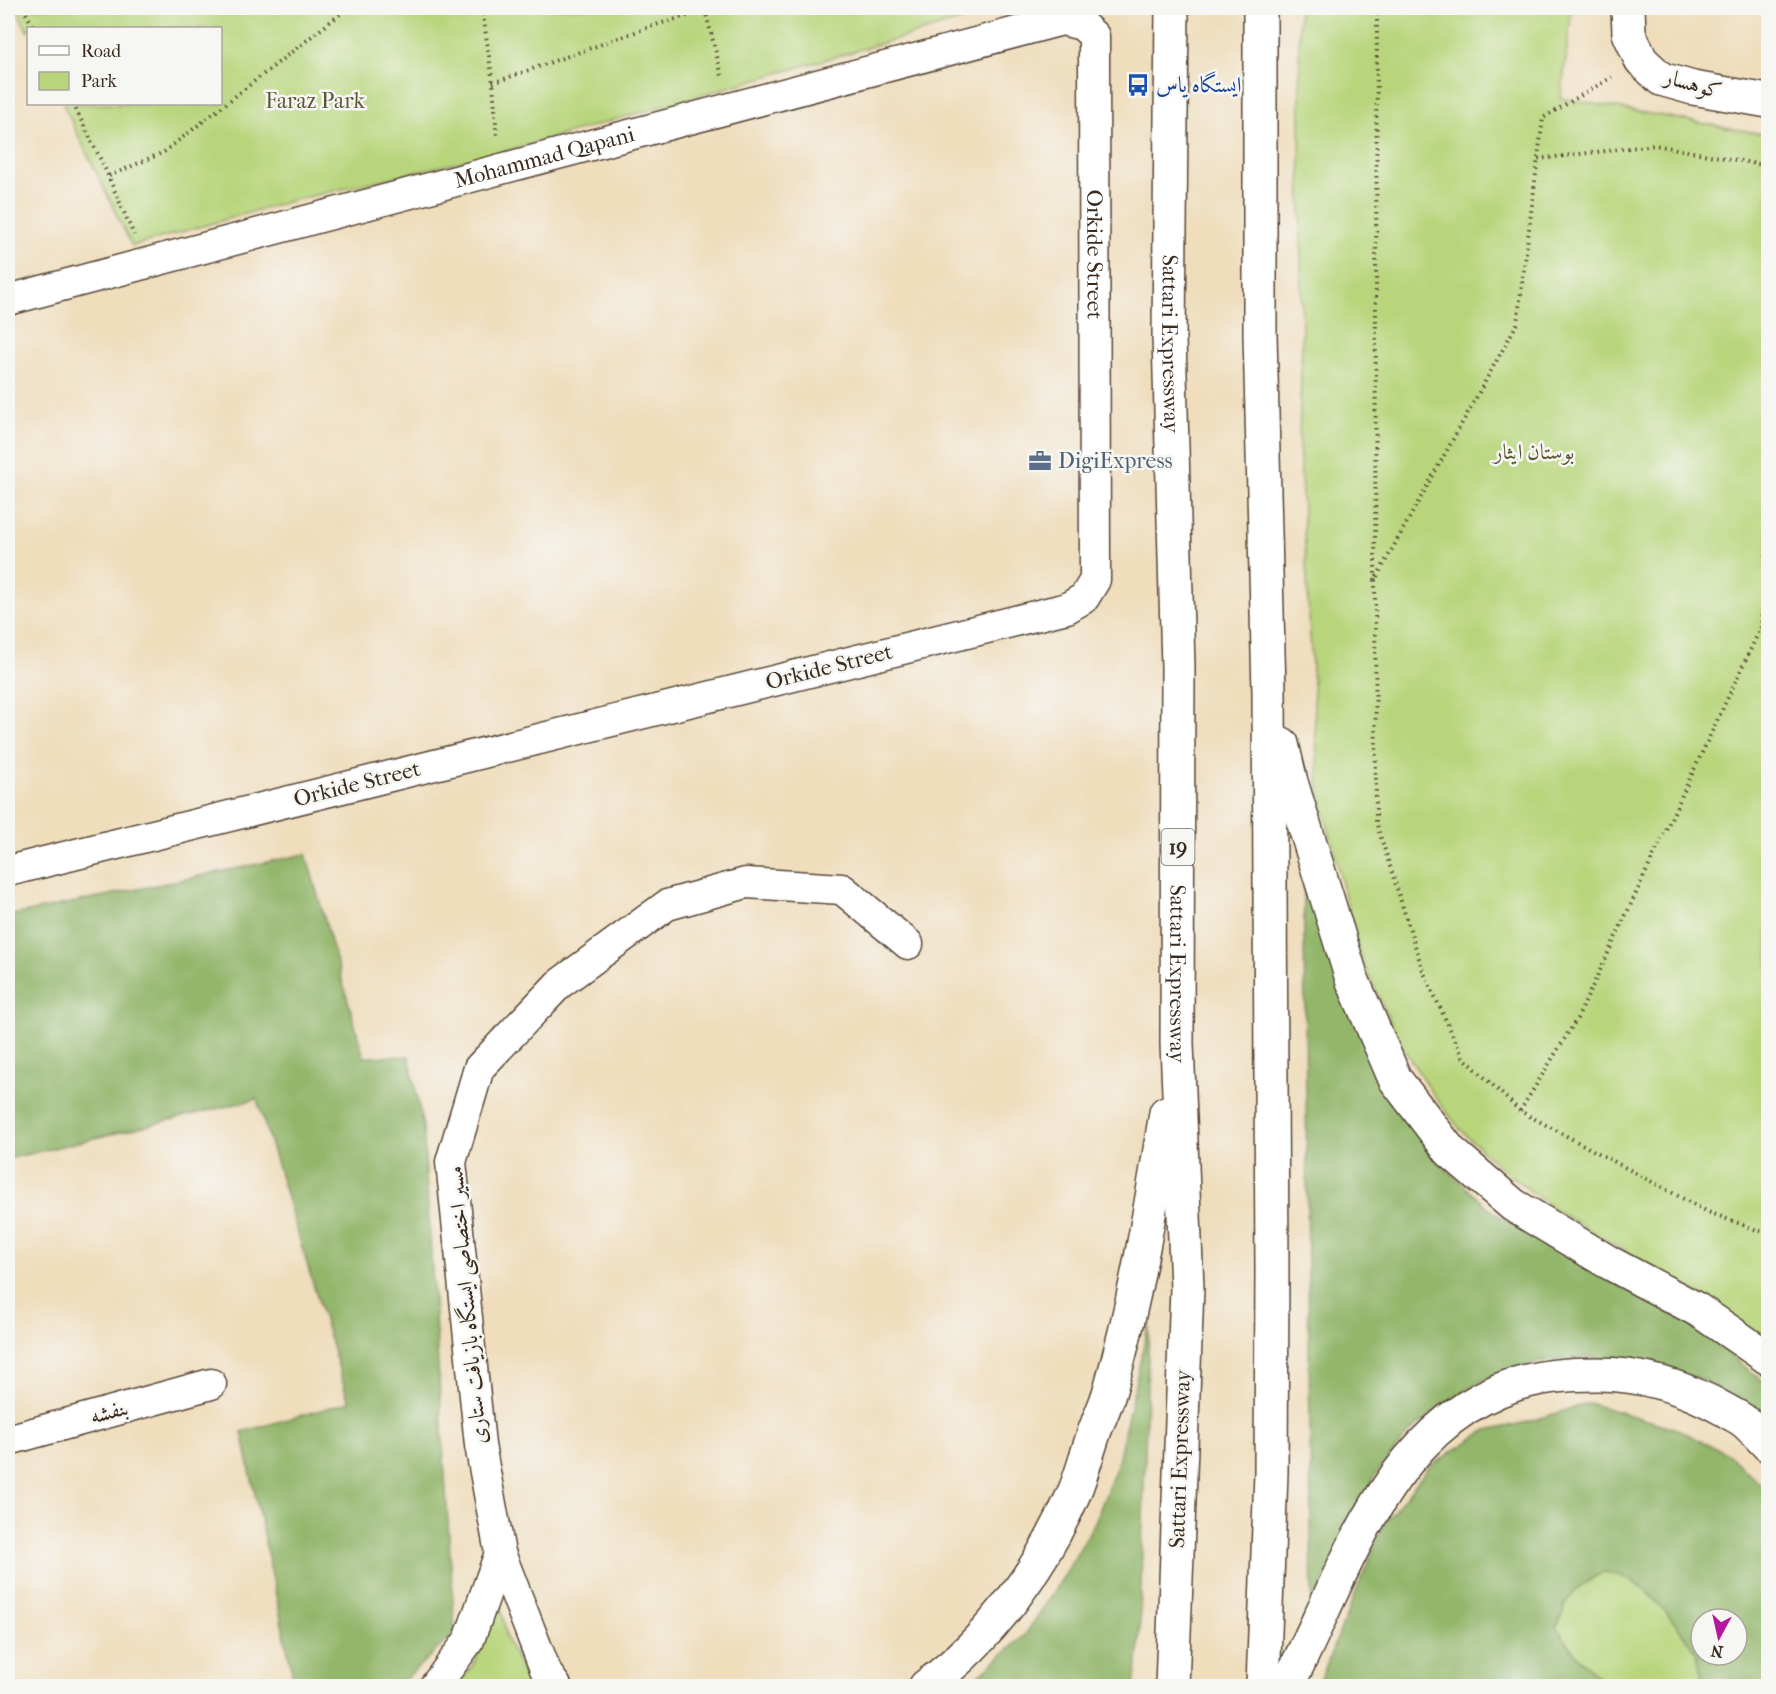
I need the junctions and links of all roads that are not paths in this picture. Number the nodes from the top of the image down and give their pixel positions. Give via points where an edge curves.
1 (1172, 8) edge
2 (1260, 8) edge
3 (1628, 8) edge
4 (1082, 25) joint
5 (1768, 101) edge
6 (8, 300) edge
7 (1269, 690) junction
8 (8, 871) edge
9 (908, 944) dead end
10 (1177, 1044) junction
11 (1768, 1358) edge
12 (211, 1384) dead end
13 (8, 1440) edge
14 (1768, 1445) edge
15 (500, 1553) junction
16 (435, 1686) edge
17 (556, 1686) edge
18 (926, 1686) edge
19 (1172, 1686) edge
20 (1263, 1686) edge
21 (1287, 1686) edge

1 - 10 main road, Sattari Expressway / 19 via 1168,337 1179,667
2 - 7 main road via 1260,334
3 - 5 main road, کوهسار via 1629,33 1641,60 1661,79
4 - 6 street, Mohammad Qapani via 1062,20
4 - 8 street, Orkide Street via 1094,36 1095,580 1084,598 1056,611
7 - 11 main road via 1291,782 1352,979 1395,1079 1450,1151 1513,1205 1698,1310
7 - 20 main road via 1271,1473
9 - 15 street, مسیر اختصاصی ایستگاه بازیافت ستاری via 842,889 746,883 667,904 559,984 479,1068 451,1162 480,1445
10 - 18 main road via 1145,1244 1110,1392 1074,1492 1052,1540 1016,1596 957,1660
10 - 19 main road, Sattari Expressway / 19 via 1187,1288
12 - 13 street, بنفشه
14 - 21 main road via 1745,1421 1712,1402 1666,1383 1622,1374 1572,1374 1517,1384 1481,1400 1425,1440 1374,1508
15 - 16 street via 469,1641
15 - 17 street, مسیر اختصاصی ایستگاه بازیافت ستاری via 547,1674

